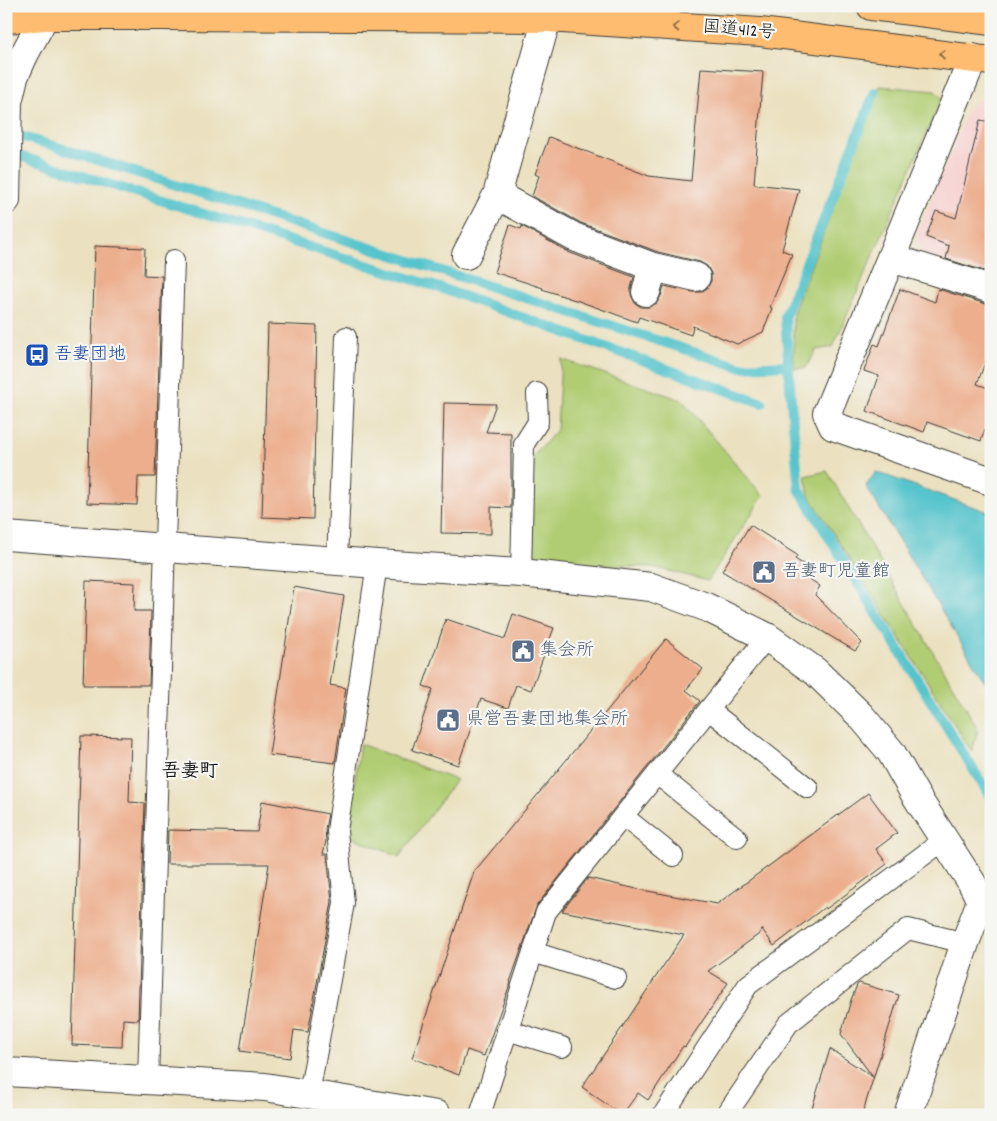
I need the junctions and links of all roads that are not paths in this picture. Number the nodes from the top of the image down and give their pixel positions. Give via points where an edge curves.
1 (871, 6) edge
2 (48, 11) edge
3 (989, 17) edge
4 (547, 18) junction
5 (6, 20) edge
6 (982, 59) edge
7 (7, 122) edge
8 (7, 192) edge
9 (497, 195) junction
10 (6, 200) edge
11 (466, 255) dead end
12 (891, 258) junction
13 (174, 260) dead end
14 (696, 277) dead end
15 (991, 289) edge
16 (346, 337) dead end
17 (537, 393) dead end
18 (991, 481) edge
19 (6, 536) edge
20 (166, 548) junction
21 (337, 561) junction
22 (377, 564) junction
23 (521, 573) junction
24 (767, 637) junction
25 (709, 710) junction
26 (657, 774) junction
27 (808, 788) dead end
28 (623, 816) junction
29 (737, 838) dead end
30 (944, 840) junction
31 (673, 856) dead end
32 (965, 943) junction
33 (533, 952) junction
34 (616, 978) dead end
35 (508, 1030) junction
36 (562, 1047) dead end
37 (6, 1072) edge
38 (148, 1080) junction
39 (309, 1094) junction
40 (437, 1115) edge
41 (480, 1115) edge
42 (663, 1115) edge
43 (726, 1115) edge
44 (908, 1115) edge

1 - 3 highway
2 - 4 highway, 国道412号 via 158,16
2 - 5 highway, 国道412号
2 - 7 street via 14,77
6 -> 4 highway, 国道412号 via 760,32
4 - 9 street
6 - 12 street
7 - 8 street
8 - 10 street
9 - 11 street
9 - 14 street via 649,279
12 - 15 street
12 - 18 street via 827,413 833,426
13 - 20 lane
16 - 21 lane
17 - 23 lane via 538,422 524,444
19 - 20 street
20 - 21 street
20 - 38 lane
21 - 22 street
22 - 23 street
22 - 39 lane via 337,831 344,903
23 - 24 street via 650,587 706,607
24 - 25 lane
24 - 30 street via 816,672 861,716 891,752
25 - 26 lane
25 - 27 lane
26 - 28 lane
26 - 29 lane
28 - 31 lane
28 - 33 lane via 546,912
30 - 32 street via 980,901
30 - 42 lane via 748,985
32 - 43 lane via 908,929 788,1024
32 - 44 street
33 - 34 lane
33 - 35 lane
35 - 36 lane
35 - 41 lane
37 - 38 street
38 - 39 street via 265,1087
39 - 40 street

